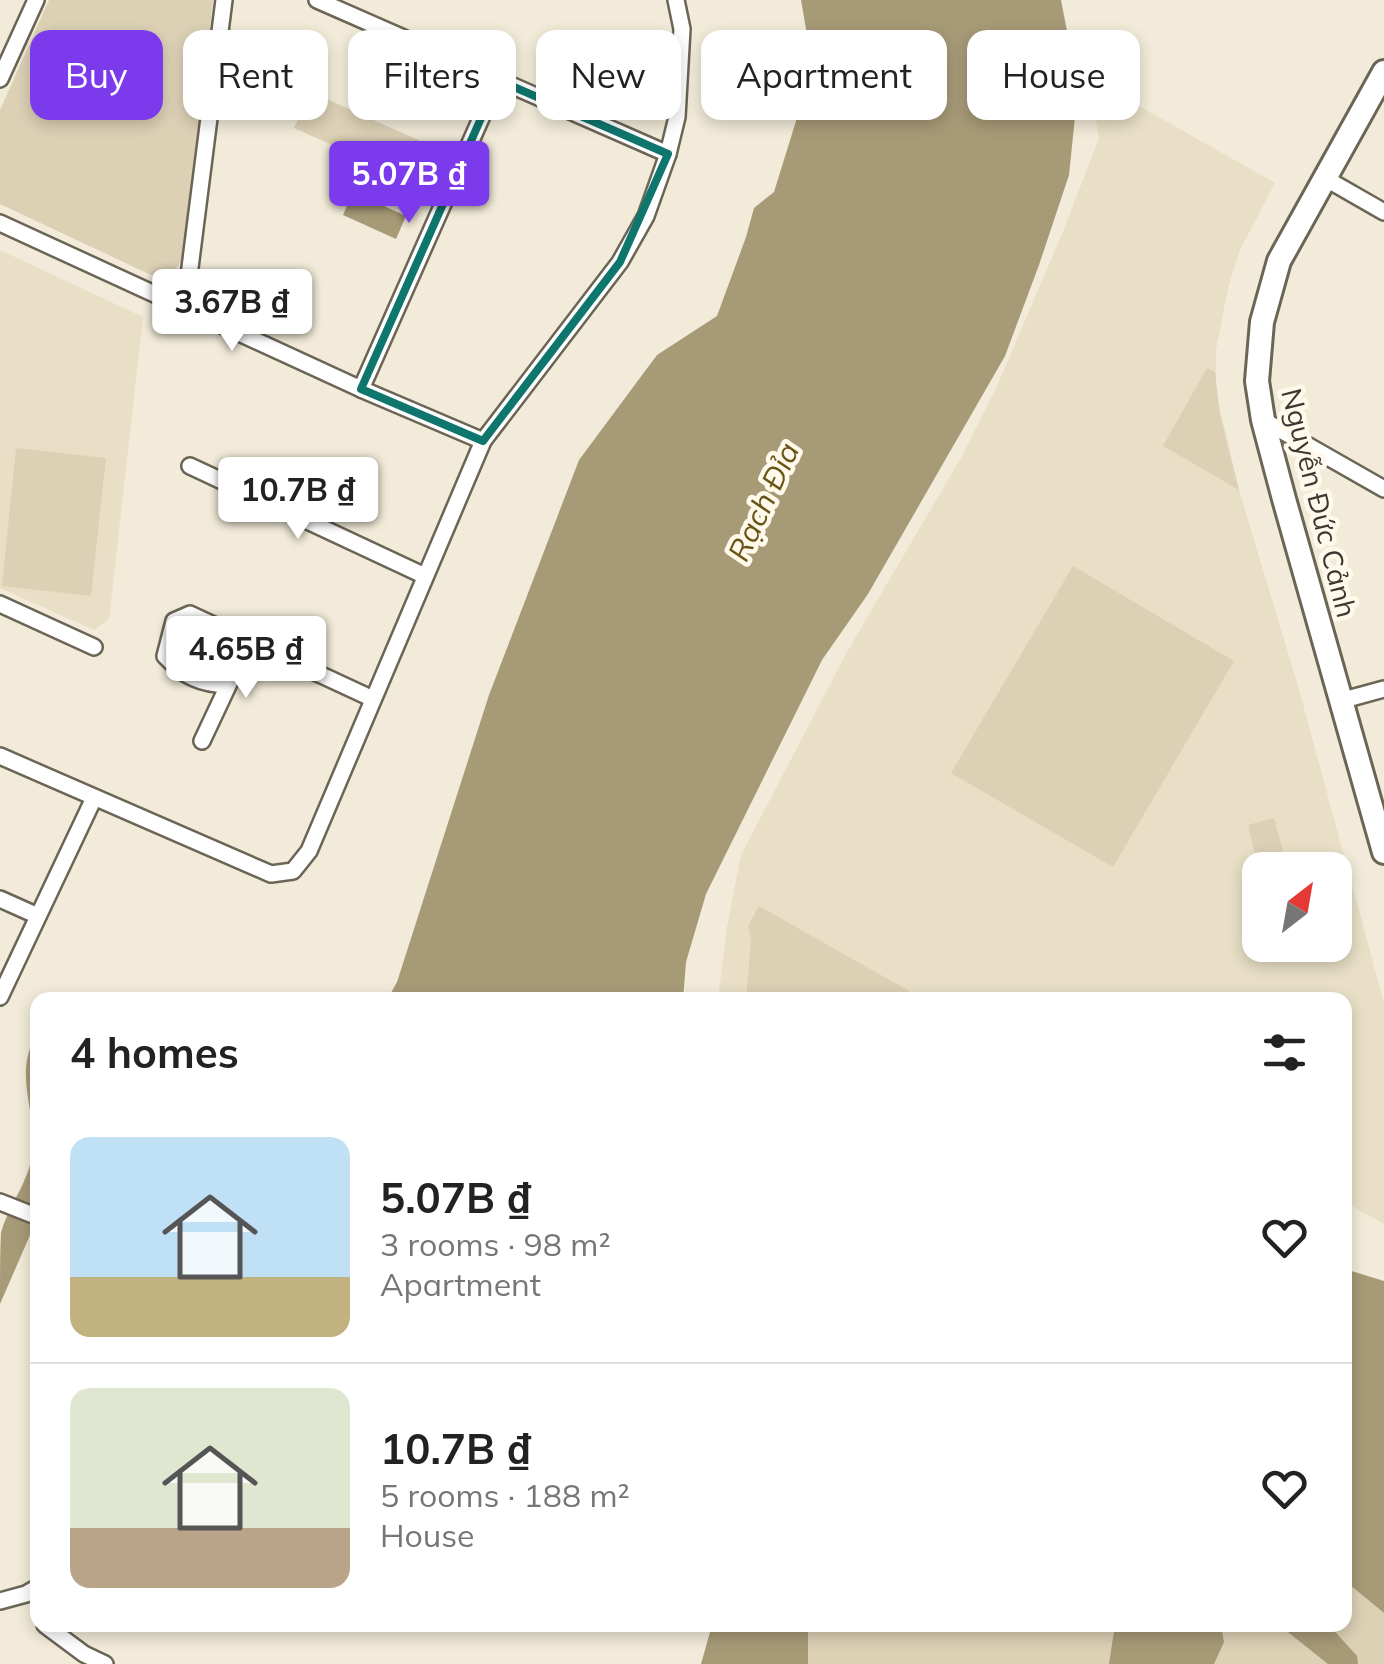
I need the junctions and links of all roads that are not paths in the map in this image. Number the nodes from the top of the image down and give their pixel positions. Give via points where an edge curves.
1 (36, 0) edge
2 (224, 0) edge
3 (316, 0) edge
4 (676, 0) edge
5 (384, 30) edge
6 (1384, 72) edge
7 (0, 79) edge
8 (516, 88) edge
9 (480, 120) edge
10 (668, 154) junction
11 (1323, 177) junction
12 (1384, 212) edge
13 (0, 223) edge
14 (185, 308) junction
15 (361, 389) junction
16 (1263, 420) junction
17 (483, 441) junction
18 (190, 466) dead end
19 (1384, 489) edge
20 (425, 576) junction
21 (0, 604) edge
22 (249, 641) junction
23 (94, 647) dead end
24 (228, 686) junction
25 (1384, 688) edge
26 (374, 699) junction
27 (1340, 700) junction
28 (202, 741) dead end
29 (0, 756) edge
30 (94, 798) junction
31 (1384, 852) edge
32 (0, 899) edge
33 (38, 916) junction
34 (0, 997) edge
35 (0, 1202) edge
36 (30, 1213) edge
37 (30, 1592) edge
38 (0, 1602) edge
39 (54, 1632) edge
40 (105, 1664) edge

1 - 7 street
2 - 14 street
3 - 5 street
4 - 10 street via 682,71
6 - 11 main road, Nguyễn Đức Cảnh
8 - 10 street
9 - 15 street
10 - 17 street via 646,216 620,262
11 - 12 street
11 - 16 main road, Nguyễn Đức Cảnh via 1279,260 1266,302 1258,360
13 - 14 street
14 - 15 street
15 - 17 street
16 - 19 street
16 - 27 main road, Nguyễn Đức Cảnh
17 - 20 street
18 - 20 street
20 - 26 street
21 - 23 street
22 - 24 street
22 - 24 street via 190,614 174,621 166,656 204,684
22 - 26 street
24 - 28 street
25 - 27 street
26 - 30 street via 310,851 293,871 271,874
27 - 31 main road, Nguyễn Đức Cảnh
29 - 30 street
30 - 33 street
32 - 33 street
33 - 34 street
35 - 36 street
37 - 38 street
39 - 40 street

